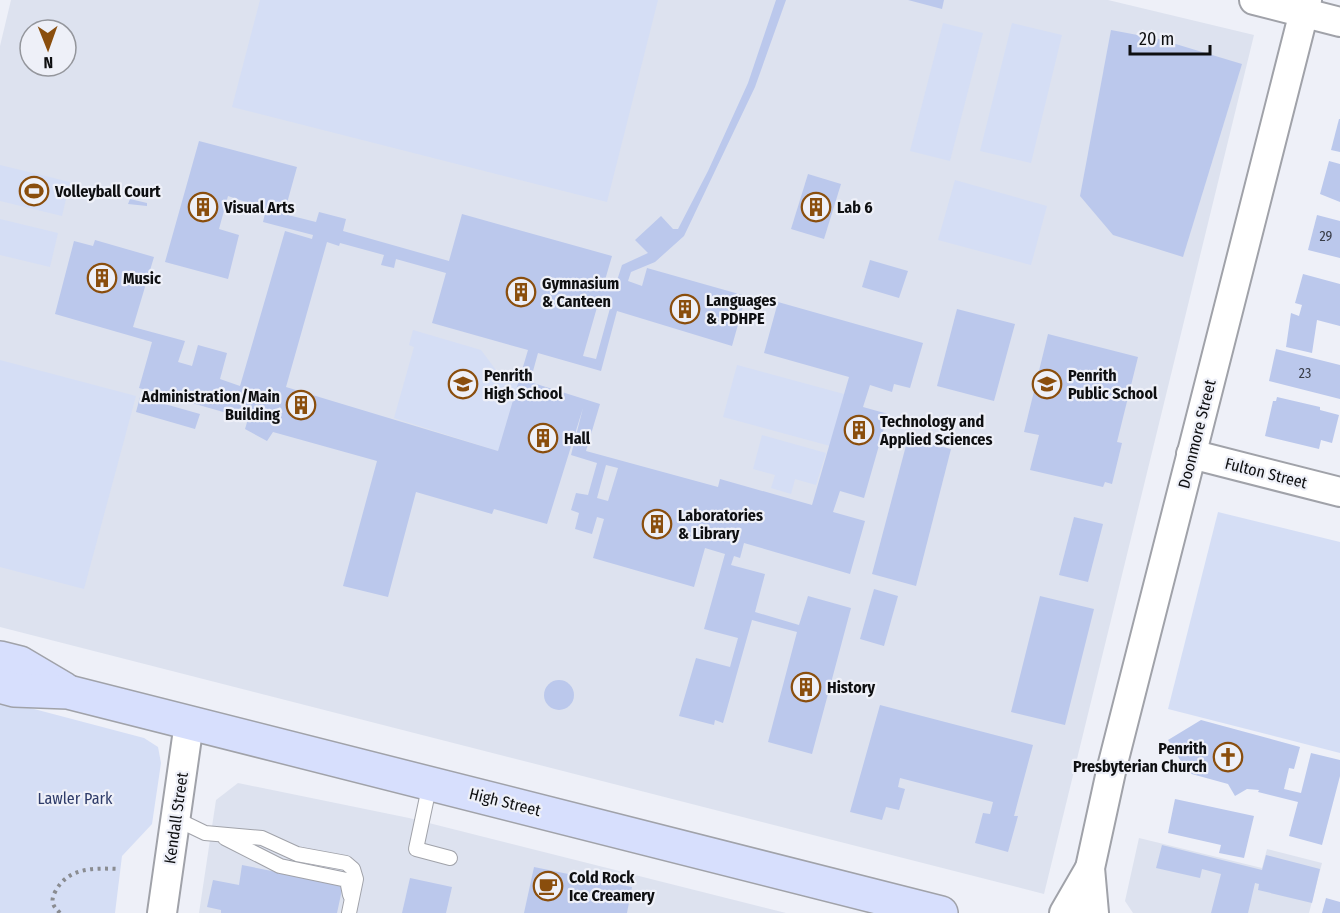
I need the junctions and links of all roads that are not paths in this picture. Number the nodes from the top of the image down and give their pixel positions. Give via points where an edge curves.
1 (1254, 0) edge
2 (1306, 6) edge
3 (1340, 21) edge
4 (1191, 454) junction
5 (1340, 492) edge
6 (0, 658) edge
7 (0, 686) edge
8 (68, 692) junction
9 (189, 723) junction
10 (430, 783) junction
11 (176, 819) junction
12 (450, 858) dead end
13 (1090, 868) junction
14 (350, 908) edge
15 (162, 913) edge
16 (941, 913) edge
17 (1064, 913) edge
18 (1094, 913) edge

1 - 2 street
2 - 3 street
2 - 4 street, Doonmore Street
4 - 5 street, Fulton Street
4 - 13 street, Doonmore Street
6 - 8 street via 20,663
7 - 8 street
8 - 9 street, High Street
9 - 10 street, High Street
9 - 11 street, Kendall Street
10 - 12 lane via 416,849
10 - 16 street, High Street
11 - 14 lane via 205,833 261,838 297,854 346,863 356,879
11 - 15 street, Kendall Street
13 - 17 street, Doonmore Street
13 - 18 street, Doonmore Street

